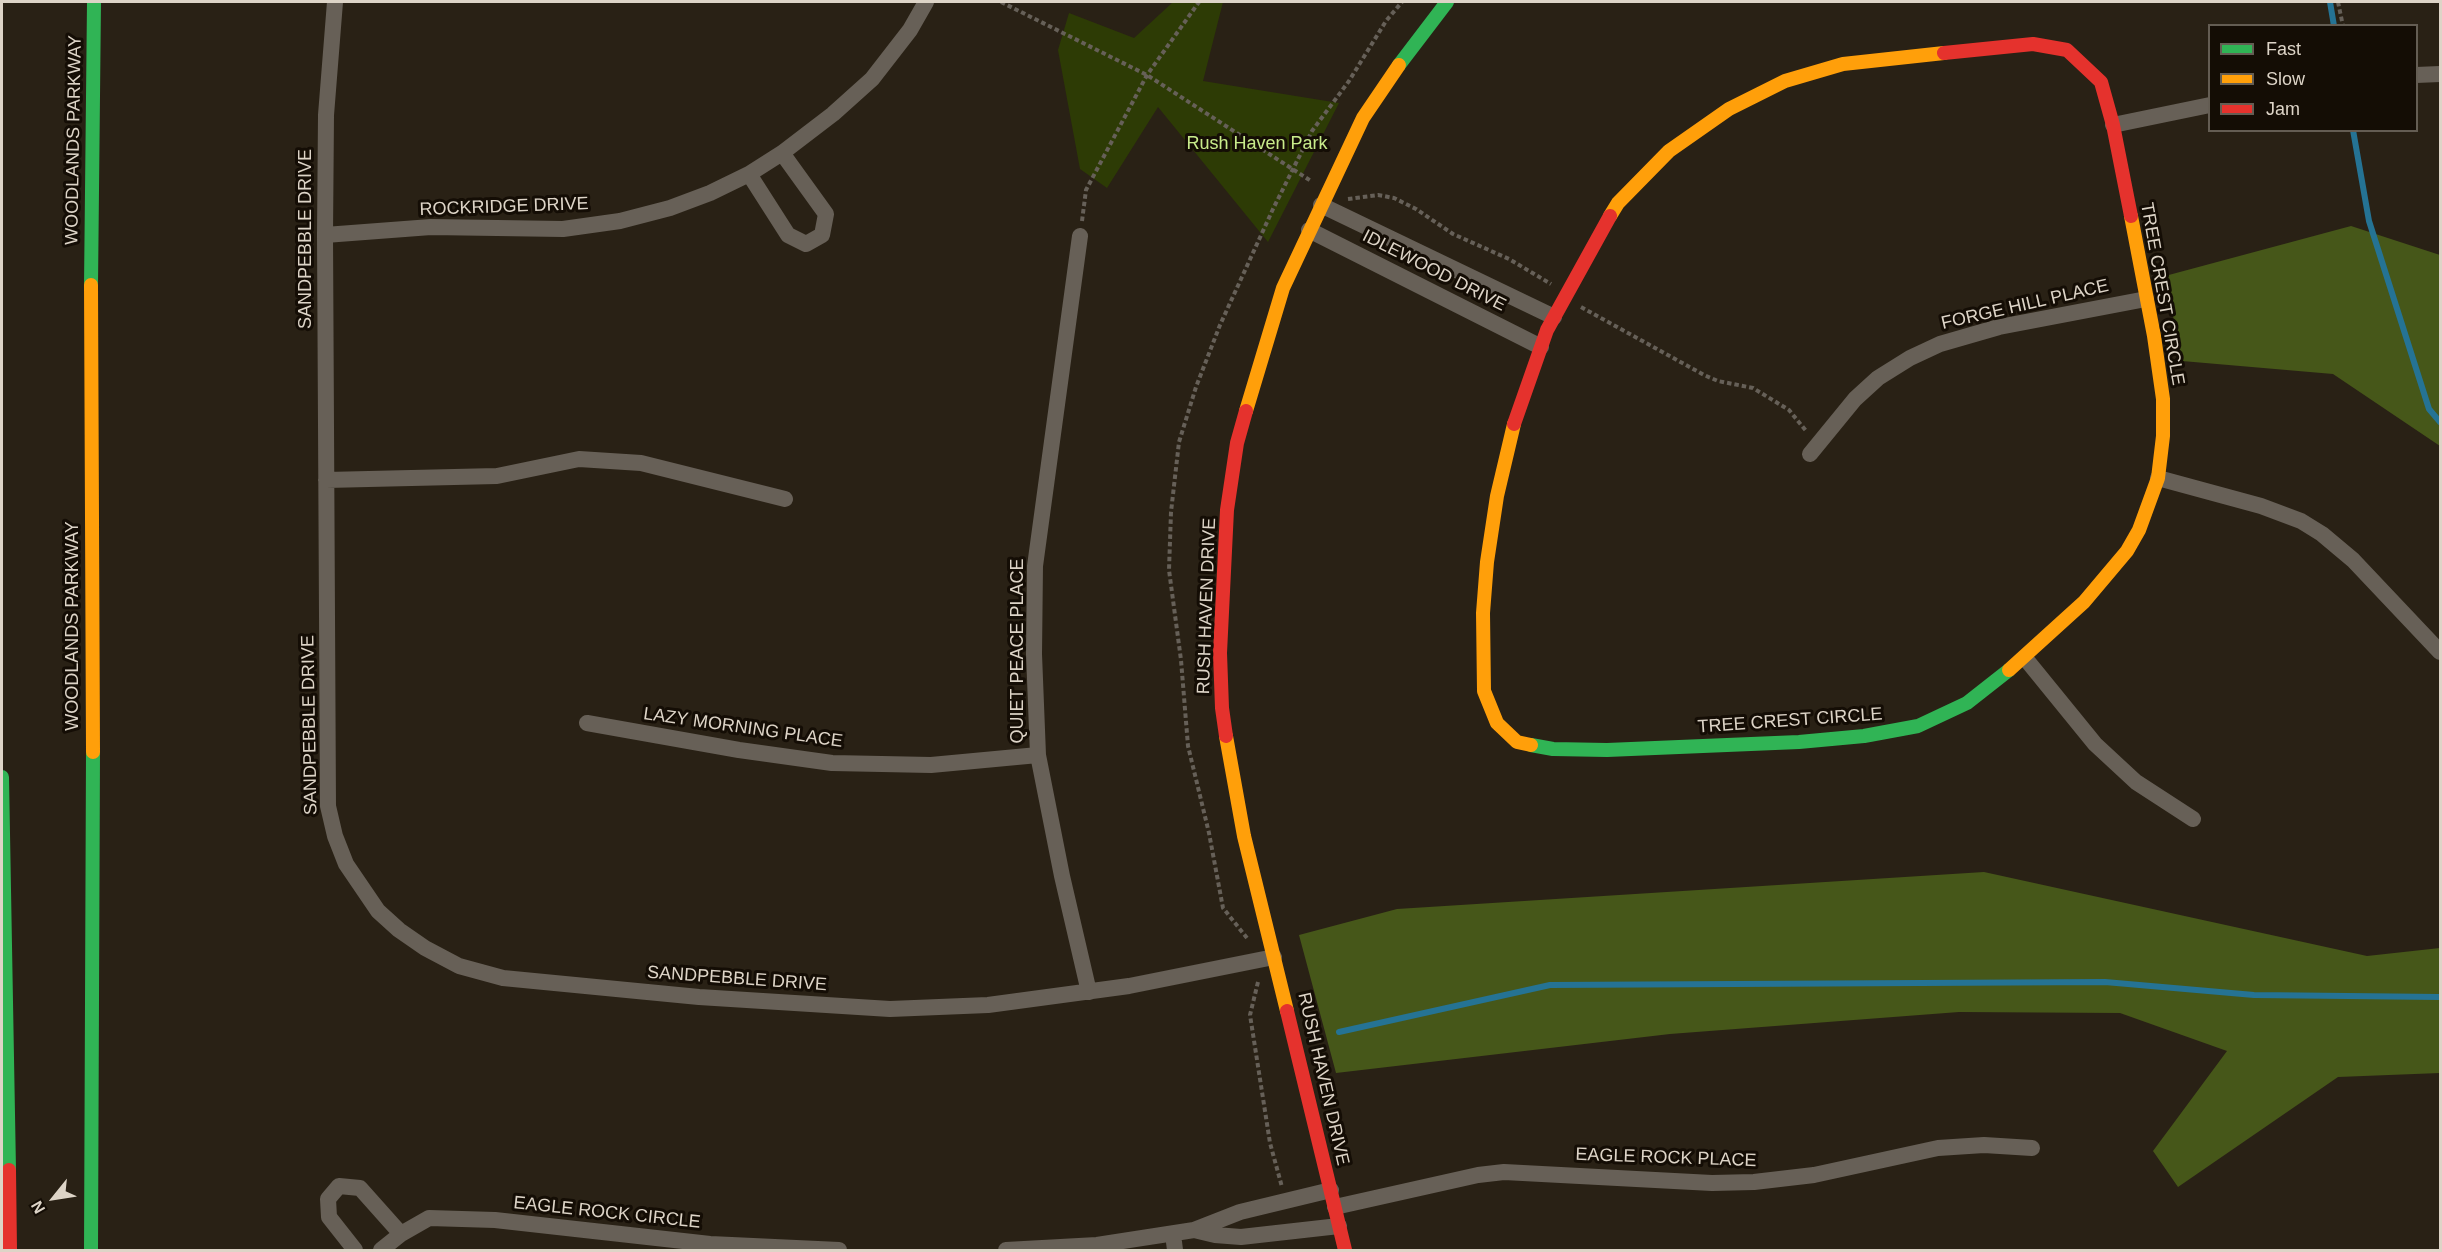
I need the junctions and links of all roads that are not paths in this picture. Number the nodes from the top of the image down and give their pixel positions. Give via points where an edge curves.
1 (94, 2) edge
2 (335, 2) edge
3 (926, 2) edge
4 (1447, 2) edge
5 (2440, 74) edge
6 (2418, 75) edge
7 (2208, 105) edge
8 (2113, 125) junction
9 (782, 153) junction
10 (749, 174) junction
11 (1324, 198) junction
12 (1309, 230) junction
13 (325, 235) junction
14 (1080, 236) road end
15 (2146, 298) junction
16 (1554, 317) junction
17 (1541, 347) junction
18 (1810, 454) dead end
19 (2158, 478) junction
20 (326, 480) junction
21 (785, 499) dead end
22 (2440, 652) edge
23 (2025, 658) junction
24 (586, 723) dead end
25 (1038, 755) junction
26 (2, 777) edge
27 (2193, 819) dead end
28 (1274, 957) junction
29 (1089, 992) junction
30 (2032, 1148) dead end
31 (1331, 1190) junction
32 (1335, 1207) junction
33 (1340, 1226) junction
34 (1194, 1230) junction
35 (401, 1234) junction
36 (1174, 1243) edge
37 (709, 1247) edge
38 (10, 1251) edge
39 (91, 1251) edge
40 (355, 1251) edge
41 (381, 1251) edge
42 (839, 1251) edge
43 (1006, 1251) edge
44 (1345, 1251) edge

1 - 39 street, WOODLANDS PARKWAY via 90,361
2 - 13 street, SANDPEBBLE DRIVE via 326,115
3 - 9 street, ROCKRIDGE DRIVE via 910,30 872,78
4 - 11 street, RUSH HAVEN DRIVE via 1363,118
5 - 6 street
7 - 8 street
8 - 15 street, TREE CREST CIRCLE
8 - 16 street, TREE CREST CIRCLE via 2101,82 2067,50 2033,44 1843,64 1785,81 1701,128 1640,179 1618,203
9 - 10 street, ROCKRIDGE DRIVE
9 - 10 street via 826,214 822,235 806,244 788,235
10 - 13 street, ROCKRIDGE DRIVE via 710,194 620,221 563,229 430,227
11 - 12 street, RUSH HAVEN DRIVE
11 - 16 street, IDLEWOOD DRIVE
12 - 17 street, IDLEWOOD DRIVE
12 - 28 street, RUSH HAVEN DRIVE via 1283,288 1237,443 1227,510 1222,592 1222,708 1230,767
13 - 20 street, SANDPEBBLE DRIVE
14 - 25 street, QUIET PEACE PLACE via 1035,566
15 - 18 street, FORGE HILL PLACE via 1999,327 1940,344 1878,378 1855,399
15 - 19 street, TREE CREST CIRCLE via 2163,399
16 - 17 street, TREE CREST CIRCLE
17 - 23 street, TREE CREST CIRCLE via 1516,417 1497,496 1483,613 1484,691 1497,723 1517,742 1553,749 1607,750 1799,742 1893,732 1968,703
19 - 22 street via 2301,521 2353,560
19 - 23 street, TREE CREST CIRCLE via 2139,530 2116,565 2084,602
20 - 21 street via 497,476 579,459 641,463
20 - 29 street, SANDPEBBLE DRIVE via 328,806 334,836 346,864 378,911 425,948 459,966 503,978 779,1003 890,1009 988,1005
23 - 27 street via 2095,744 2136,782
24 - 25 street, LAZY MORNING PLACE via 832,763 931,765
25 - 29 street, QUIET PEACE PLACE
26 - 38 street
28 - 29 street, SANDPEBBLE DRIVE
28 - 31 street, RUSH HAVEN DRIVE
30 - 32 street, EAGLE ROCK PLACE via 1938,1148 1814,1175 1754,1182 1504,1172
31 - 32 street, RUSH HAVEN DRIVE
31 - 34 street via 1240,1212
32 - 33 street, RUSH HAVEN DRIVE
33 - 34 street via 1241,1237
33 - 44 street, RUSH HAVEN DRIVE
34 - 36 street
35 - 37 street, EAGLE ROCK CIRCLE via 429,1218 495,1220
35 - 40 street via 360,1188 339,1186 327,1199 329,1217
35 - 41 street, EAGLE ROCK CIRCLE
36 - 43 street
37 - 42 street, EAGLE ROCK CIRCLE

